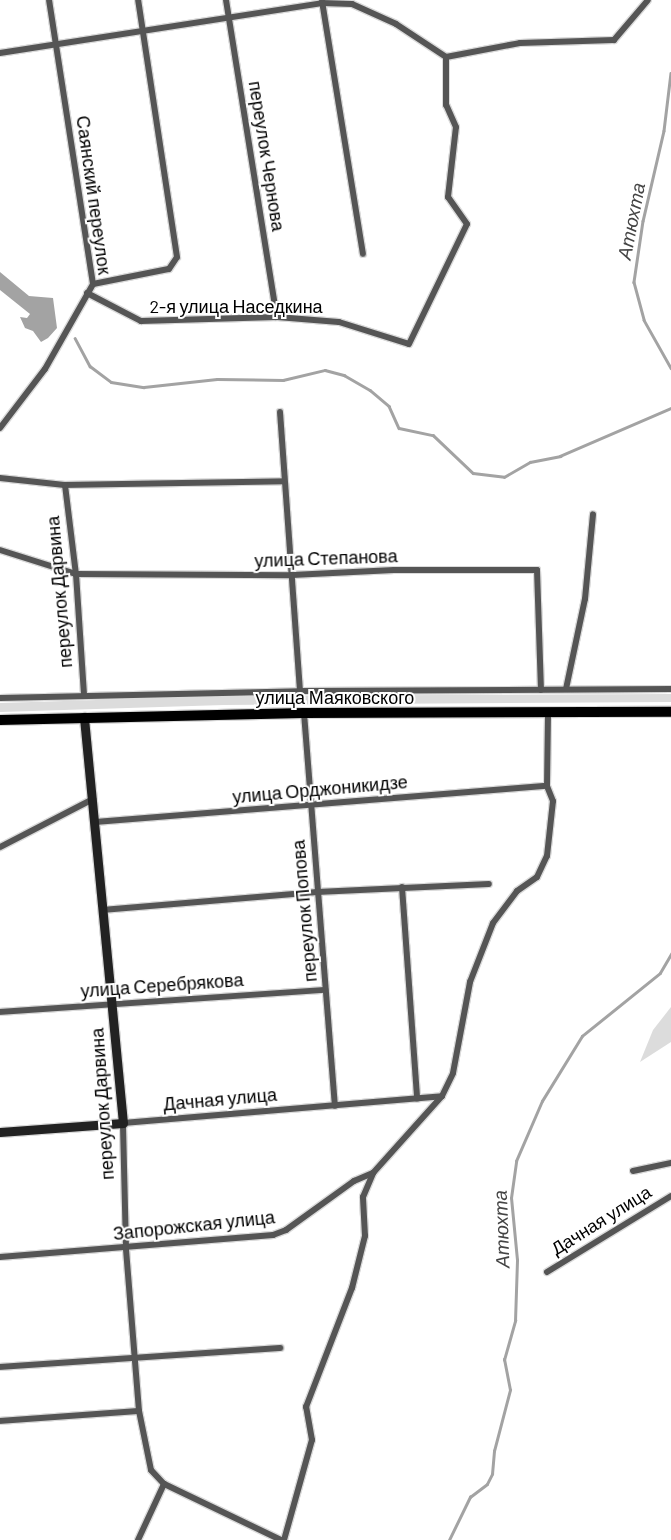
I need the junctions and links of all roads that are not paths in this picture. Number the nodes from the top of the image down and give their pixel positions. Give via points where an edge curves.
1 (49, 0) edge
2 (138, 0) edge
3 (226, 0) edge
4 (648, 0) edge
5 (322, 2) edge
6 (229, 18) junction
7 (143, 31) junction
8 (56, 44) junction
9 (0, 53) edge
10 (446, 58) junction
11 (363, 254) dead end
12 (93, 284) junction
13 (87, 293) junction
14 (277, 317) junction
15 (280, 412) dead end
16 (0, 428) edge
17 (0, 478) edge
18 (284, 481) junction
19 (65, 485) junction
20 (593, 514) dead end
21 (0, 550) edge
22 (76, 574) junction
23 (292, 575) junction
24 (541, 690) junction
25 (566, 690) junction
26 (671, 690) edge
27 (300, 691) junction
28 (84, 695) junction
29 (0, 698) edge
30 (304, 712) junction
31 (548, 712) junction
32 (671, 712) edge
33 (84, 717) junction
34 (0, 720) edge
35 (547, 786) junction
36 (93, 799) junction
37 (310, 804) junction
38 (95, 822) junction
39 (0, 847) edge
40 (489, 884) dead end
41 (402, 887) junction
42 (316, 892) junction
43 (102, 910) junction
44 (325, 990) junction
45 (110, 1004) junction
46 (0, 1012) edge
47 (442, 1096) junction
48 (417, 1098) junction
49 (335, 1106) junction
50 (123, 1123) junction
51 (0, 1132) edge
52 (671, 1163) edge
53 (633, 1171) dead end
54 (373, 1173) junction
55 (671, 1196) edge
56 (126, 1248) junction
57 (0, 1257) edge
58 (547, 1272) dead end
59 (280, 1348) dead end
60 (134, 1358) junction
61 (0, 1367) edge
62 (139, 1411) junction
63 (0, 1421) edge
64 (164, 1484) junction
65 (138, 1540) edge
66 (282, 1540) edge

1 - 8 street, Саянский переулок
2 - 7 street
3 - 6 street, переулок Чернова
4 - 10 street via 614,40 520,42
5 - 6 street
5 - 10 street via 352,4 396,24
5 - 11 street
6 - 7 street
6 - 14 street, переулок Чернова
7 - 8 street
7 - 12 street via 177,257 169,269
8 - 9 street
8 - 12 street, Саянский переулок
10 - 14 street, 2-я улица Наседкина via 446,105 456,127 448,197 467,224 409,344 339,322
12 - 13 street, Саянский переулок
13 - 14 street, 2-я улица Наседкина via 141,321
13 - 16 street, Саянский переулок via 45,369
15 - 18 street
17 - 19 street
18 - 19 street
18 - 23 street
19 - 22 street, переулок Дарвина
20 - 25 street via 585,599
21 - 22 street, улица Степанова
22 - 23 street, улица Степанова
22 - 28 street, переулок Дарвина
23 - 24 street, улица Степанова via 394,570 536,570
23 - 27 street
24 - 25 street, улица Маяковского
24 - 27 street, улица Маяковского
25 - 26 street, улица Маяковского
27 - 28 street, улица Маяковского
28 - 29 street, улица Маяковского
30 - 31 main road, улица Маяковского
30 - 33 main road, улица Маяковского
30 - 37 street, переулок Попова
31 - 32 main road, улица Маяковского
31 - 35 street
33 - 34 main road, улица Маяковского
33 - 36 street, переулок Дарвина
35 - 37 street, улица Орджоникидзе
35 - 47 street via 553,801 548,856 537,877 517,891 493,923 470,982 453,1073
36 - 38 street, переулок Дарвина
36 - 39 street
37 - 38 street, улица Орджоникидзе
37 - 42 street, переулок Попова
38 - 43 street, переулок Дарвина
40 - 41 street
41 - 42 street
41 - 48 street
42 - 43 street
42 - 44 street, переулок Попова
43 - 45 street, переулок Дарвина
44 - 45 street, улица Серебрякова
44 - 49 street, переулок Попова
45 - 46 street, улица Серебрякова
45 - 50 street, переулок Дарвина
47 - 48 street, Дачная улица
47 - 54 street
48 - 49 street, Дачная улица
49 - 50 street, Дачная улица
50 - 51 street, Дачная улица
50 - 56 street, переулок Дарвина
52 - 53 street, Дачная улица
54 - 56 street, Запорожская улица via 354,1181 286,1230 273,1235
54 - 66 street via 363,1197 365,1236 352,1288 306,1407 312,1440
55 - 58 street, Дачная улица
56 - 57 street, Запорожская улица
56 - 60 street, переулок Дарвина
59 - 60 street
60 - 61 street
60 - 62 street, переулок Дарвина
62 - 63 street
62 - 64 street, переулок Дарвина via 152,1470
64 - 65 street
64 - 66 street

